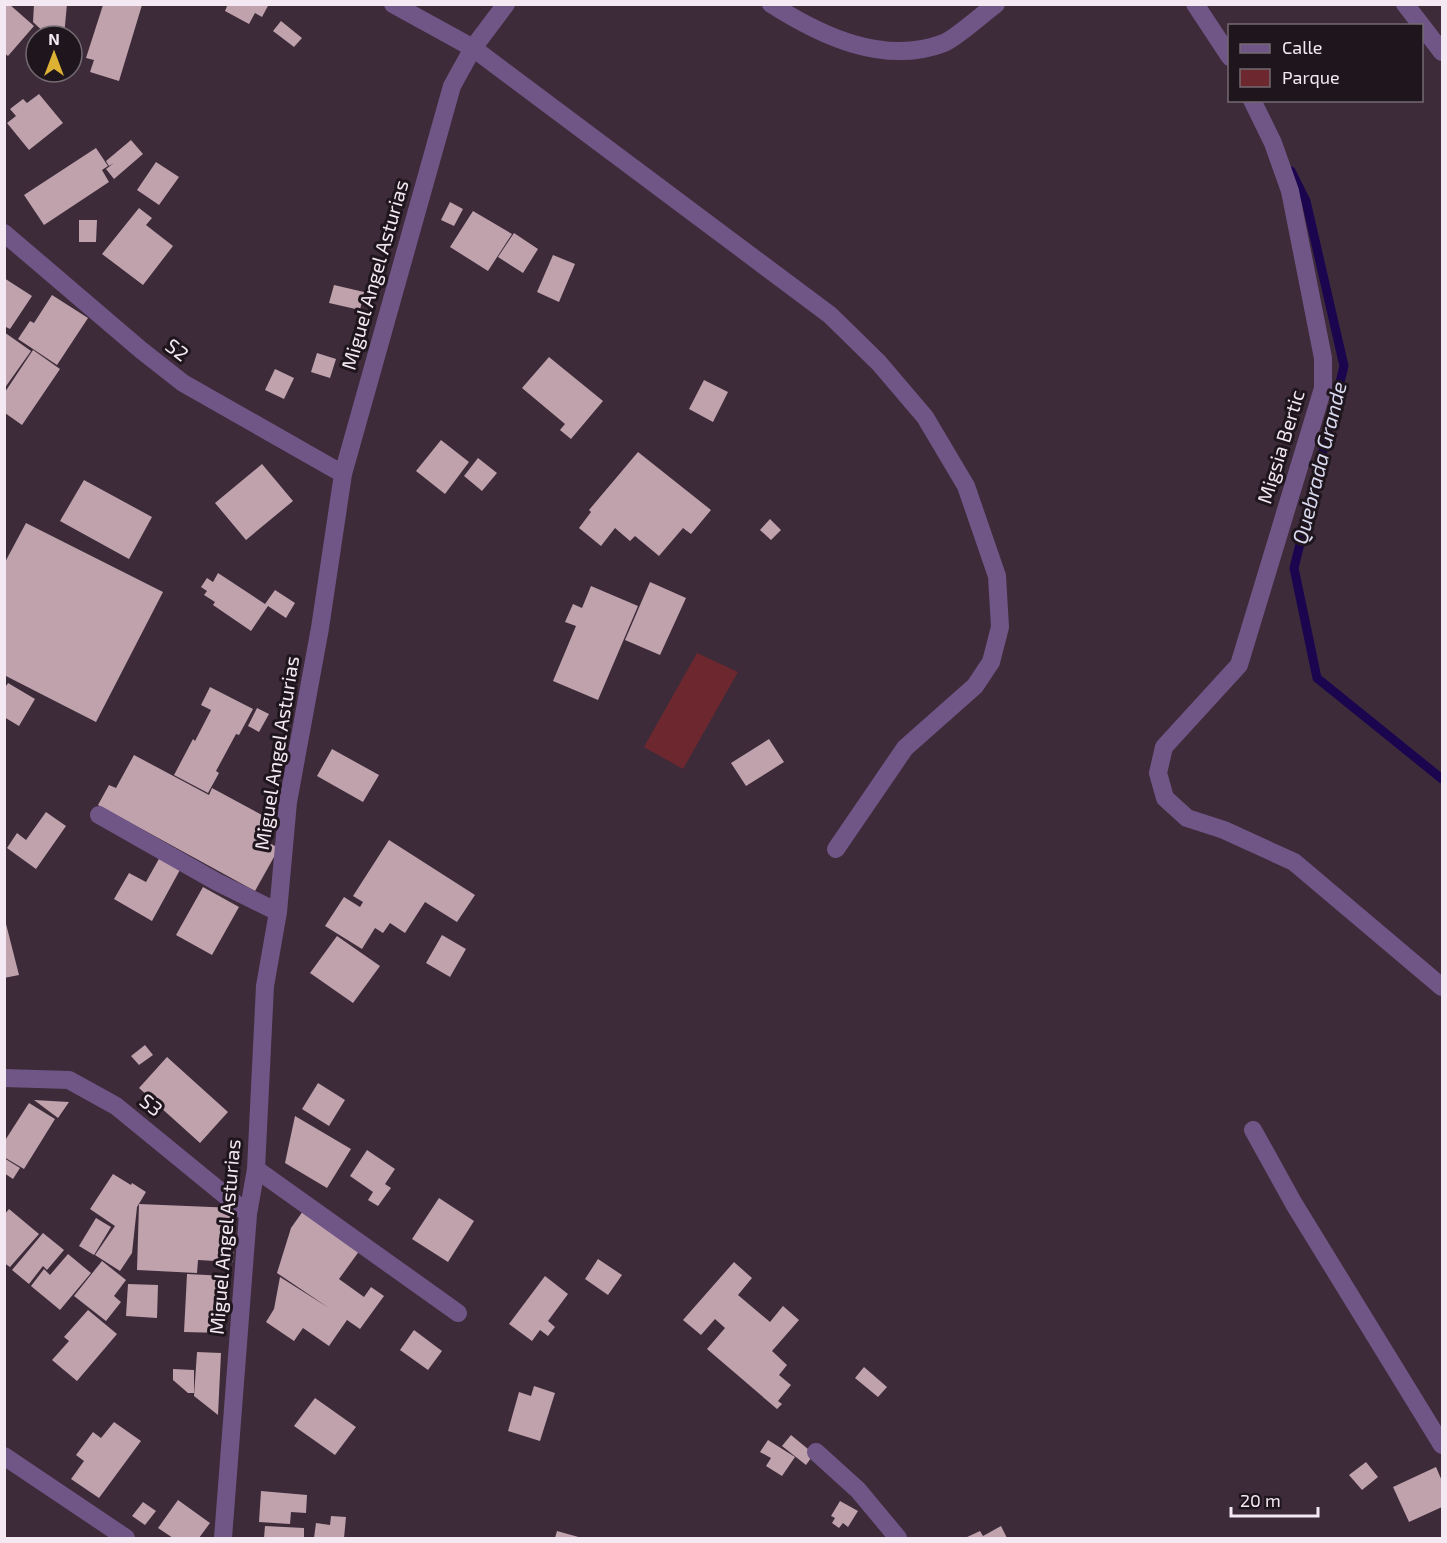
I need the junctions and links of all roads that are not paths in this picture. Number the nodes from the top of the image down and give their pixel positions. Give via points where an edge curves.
1 (393, 4) edge
2 (506, 4) edge
3 (771, 4) edge
4 (996, 4) edge
5 (1195, 4) edge
6 (1405, 4) edge
7 (1421, 24) edge
8 (1423, 27) edge
9 (473, 48) junction
10 (1443, 52) edge
11 (1228, 54) edge
12 (1253, 102) edge
13 (4, 233) edge
14 (343, 474) junction
15 (99, 815) dead end
16 (836, 849) dead end
17 (278, 912) junction
18 (1443, 987) edge
19 (4, 1078) edge
20 (1253, 1130) dead end
21 (256, 1169) junction
22 (248, 1214) junction
23 (458, 1313) dead end
24 (1443, 1445) edge
25 (816, 1452) dead end
26 (4, 1456) edge
27 (126, 1539) edge
28 (223, 1539) edge
29 (897, 1539) edge

1 - 9 street
2 - 9 street, Miguel Angel Asturias
3 - 4 street via 791,18 849,44 902,52 945,42
5 - 11 street
6 - 7 street
8 - 10 street
9 - 14 street, Miguel Angel Asturias via 452,86
9 - 16 street via 830,315 879,363 925,417 966,486 998,576 1000,627 991,662 975,686 905,748
12 - 18 street, Migsia Bertic via 1290,190 1323,358 1323,388 1239,664 1164,747 1158,773 1165,798 1187,818 1294,862
13 - 14 street, S2 via 183,383
14 - 17 street, Miguel Angel Asturias via 288,802
15 - 17 street
17 - 21 street, Miguel Angel Asturias via 265,986
19 - 22 street, S3 via 69,1080 116,1106
20 - 24 street via 1294,1204
21 - 22 street, Miguel Angel Asturias
21 - 23 street
22 - 28 street, Miguel Angel Asturias
25 - 29 street via 858,1490
26 - 27 street

